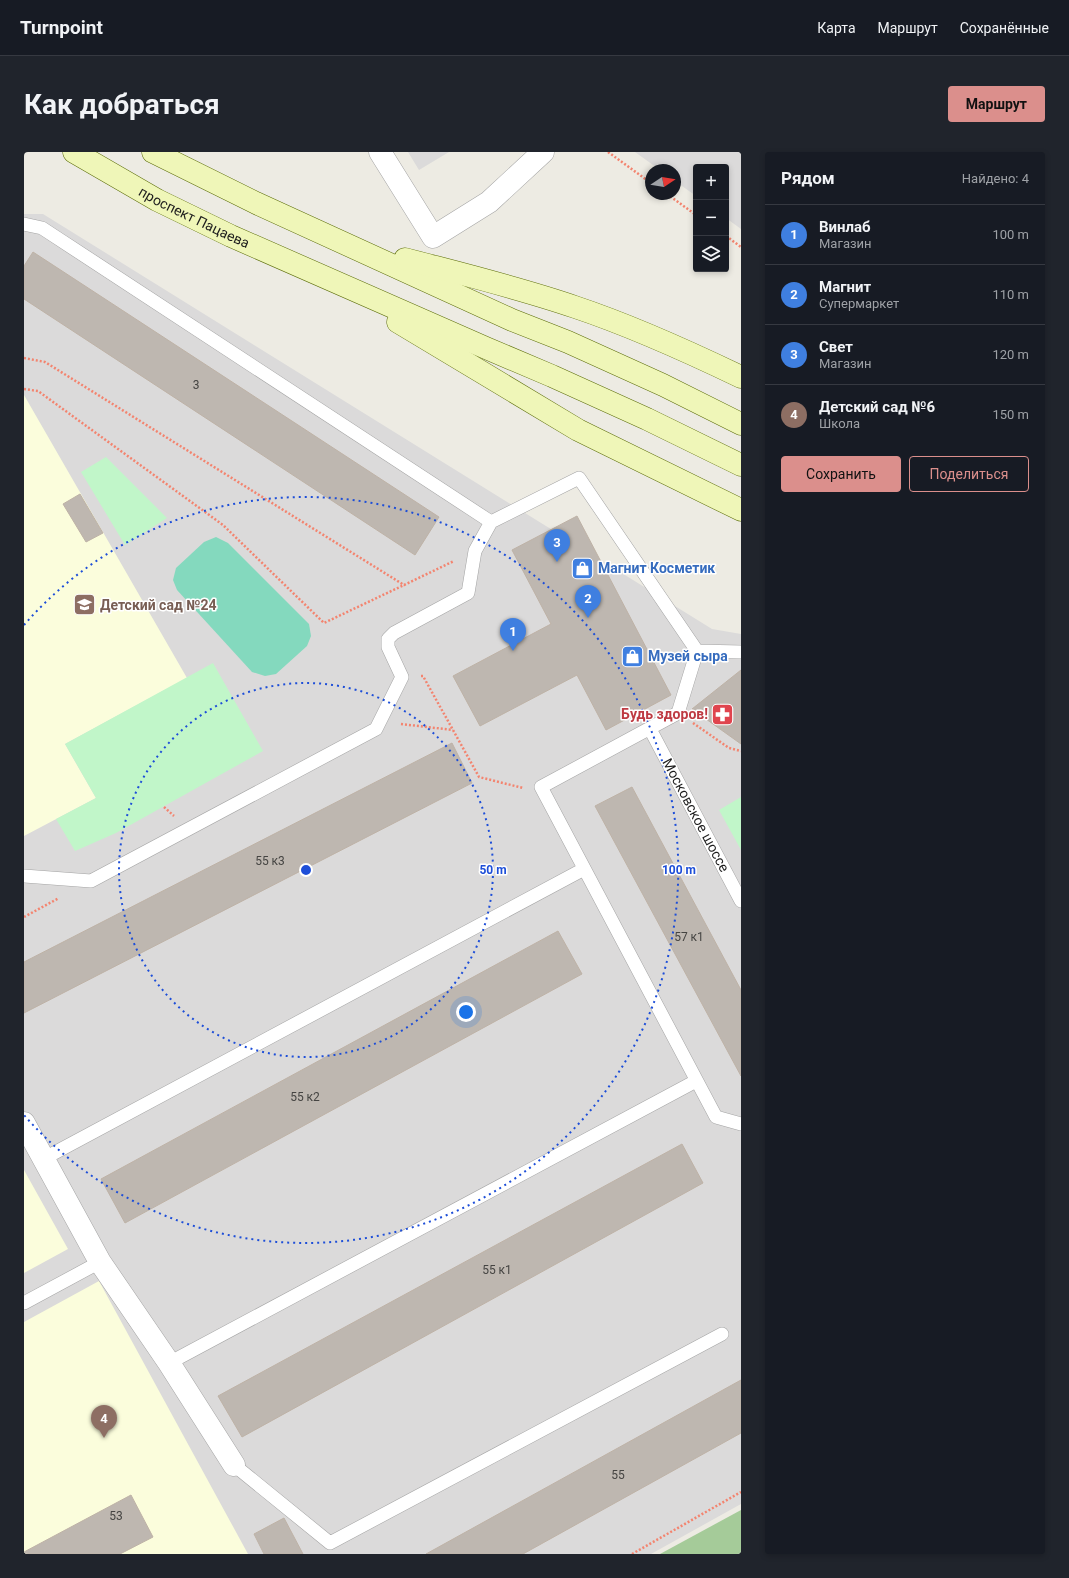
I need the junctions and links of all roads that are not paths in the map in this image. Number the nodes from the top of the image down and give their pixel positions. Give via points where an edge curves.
1 (74, 152) edge
2 (153, 152) edge
3 (380, 152) edge
4 (543, 152) edge
5 (24, 224) edge
6 (340, 241) junction
7 (318, 274) junction
8 (741, 377) edge
9 (741, 424) edge
10 (741, 465) edge
11 (741, 510) edge
12 (491, 522) junction
13 (697, 651) junction
14 (741, 652) edge
15 (650, 729) junction
16 (584, 869) junction
17 (24, 876) edge
18 (741, 901) edge
19 (696, 1081) junction
20 (24, 1123) edge
21 (741, 1124) edge
22 (43, 1159) junction
23 (100, 1262) junction
24 (24, 1303) edge
25 (722, 1334) dead end
26 (169, 1362) junction
27 (234, 1465) joint

1 - 7 main road, проспект Пацаева via 157,200
2 - 6 main road
3 - 4 street via 433,236 489,202
5 - 12 lane via 42,228
6 - 8 main road via 574,306 686,351
6 - 9 main road via 512,320 609,360
7 - 10 main road via 566,382
7 - 11 main road via 578,430
12 - 13 lane via 579,478
12 - 17 lane via 475,551 468,593 394,633 388,639 388,647 402,677 376,729 91,881
13 - 14 lane
13 - 15 lane via 678,713
15 - 16 lane via 541,787
15 - 18 lane, Московское шоссе
16 - 19 lane
16 - 22 lane
19 - 21 lane via 716,1117
19 - 26 lane
20 - 22 street
22 - 23 street
23 - 24 lane
23 - 26 street
25 - 27 lane via 330,1543
26 - 27 street

